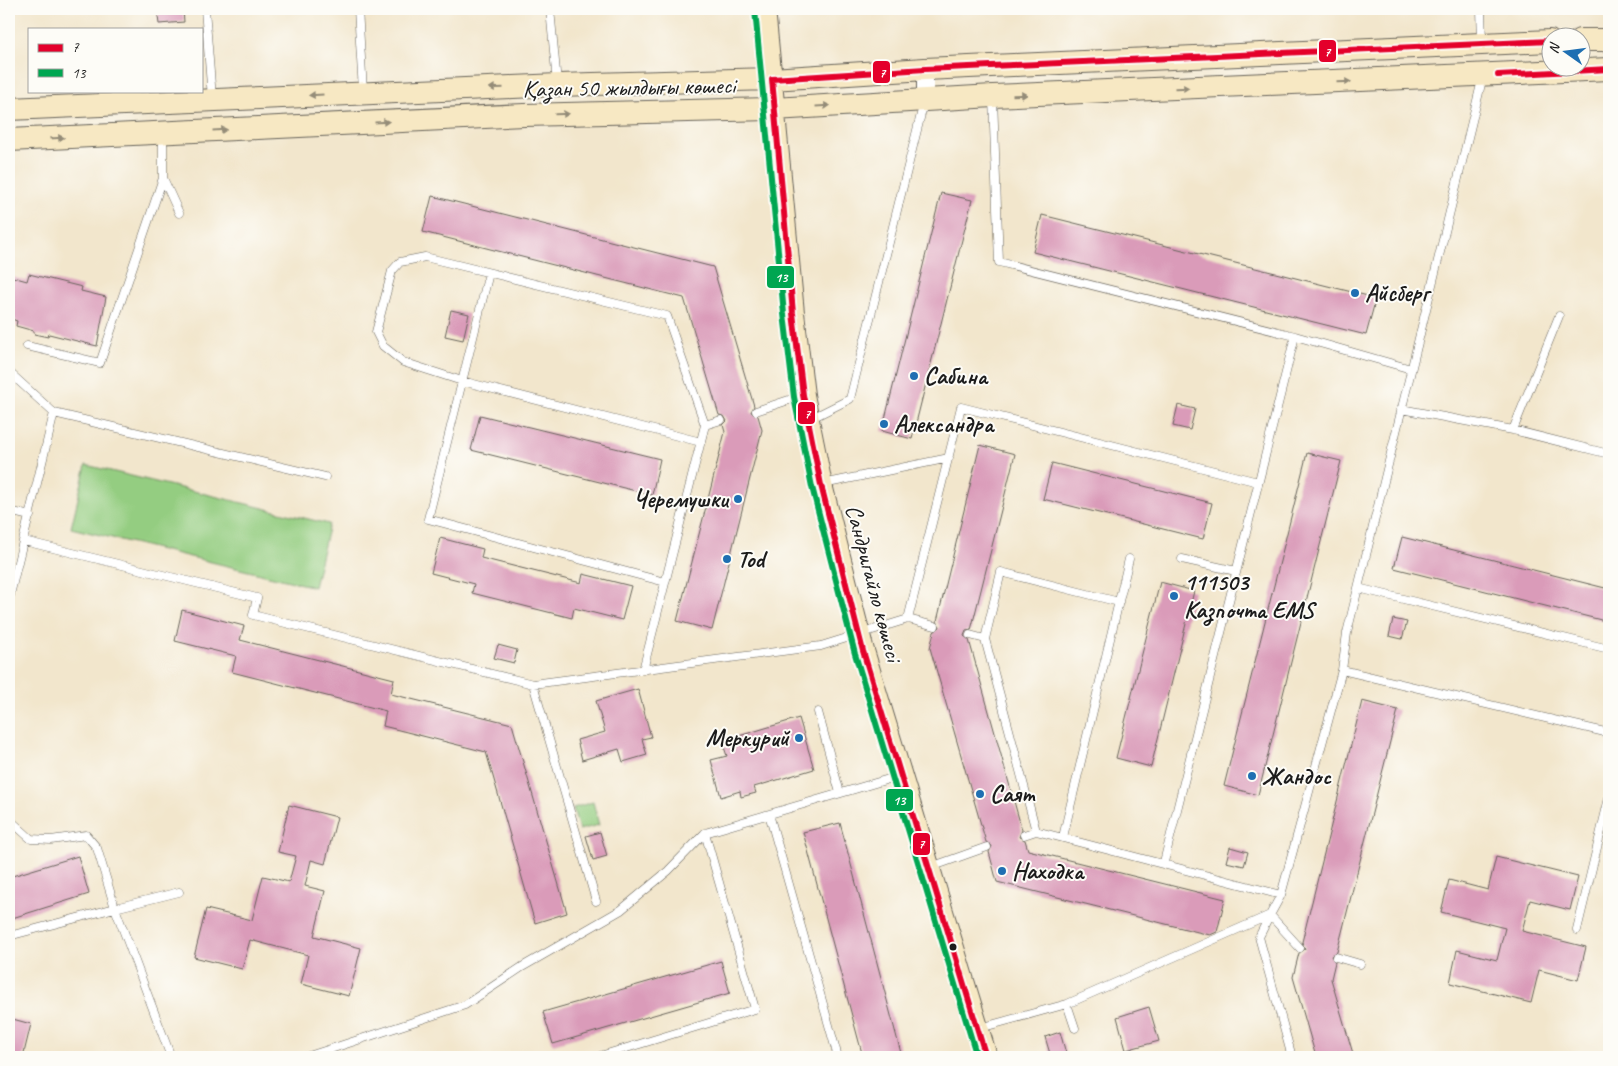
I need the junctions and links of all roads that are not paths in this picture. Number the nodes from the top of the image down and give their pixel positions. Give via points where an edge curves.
1 (205, 9) edge
2 (358, 9) edge
3 (550, 9) edge
4 (764, 9) edge
5 (1481, 9) edge
6 (1590, 40) edge
7 (1609, 40) edge
8 (1540, 41) edge
9 (1482, 44) junction
10 (1609, 68) edge
11 (924, 69) junction
12 (1483, 76) junction
13 (772, 79) junction
14 (558, 85) junction
15 (522, 88) junction
16 (363, 93) junction
17 (993, 96) junction
18 (212, 100) junction
19 (925, 100) junction
20 (9, 109) edge
21 (774, 110) junction
22 (524, 115) junction
23 (163, 133) junction
24 (9, 140) edge
25 (163, 178) junction
26 (178, 213) dead end
27 (489, 273) junction
28 (1560, 316) dead end
29 (1295, 336) junction
30 (27, 346) dead end
31 (1411, 369) junction
32 (9, 372) edge
33 (462, 381) junction
34 (803, 396) junction
35 (1401, 409) junction
36 (756, 411) dead end
37 (54, 413) junction
38 (721, 420) dead end
39 (808, 420) junction
40 (705, 425) junction
41 (1513, 430) junction
42 (701, 442) junction
43 (1609, 454) edge
44 (949, 458) junction
45 (325, 476) dead end
46 (1258, 482) junction
47 (821, 485) junction
48 (9, 511) edge
49 (30, 516) junction
50 (24, 541) junction
51 (1129, 559) dead end
52 (1182, 559) dead end
53 (1236, 571) junction
54 (665, 582) junction
55 (1358, 588) junction
56 (9, 599) edge
57 (1119, 602) junction
58 (908, 619) junction
59 (935, 626) dead end
60 (858, 635) junction
61 (970, 635) dead end
62 (986, 639) junction
63 (1609, 650) edge
64 (643, 670) junction
65 (1342, 670) junction
66 (533, 684) junction
67 (818, 712) dead end
68 (1609, 733) edge
69 (901, 776) junction
70 (840, 793) junction
71 (1609, 798) edge
72 (769, 814) junction
73 (9, 819) edge
74 (1036, 830) junction
75 (705, 833) junction
76 (1024, 835) dead end
77 (1062, 837) junction
78 (987, 847) dead end
79 (1164, 862) junction
80 (929, 868) junction
81 (179, 892) dead end
82 (1281, 895) junction
83 (596, 901) dead end
84 (115, 908) junction
85 (1270, 915) junction
86 (1577, 930) dead end
87 (9, 936) edge
88 (1300, 948) dead end
89 (1336, 957) dead end
90 (1360, 964) dead end
91 (1067, 1004) junction
92 (978, 1028) junction
93 (1075, 1028) dead end
94 (172, 1057) edge
95 (306, 1057) edge
96 (596, 1057) edge
97 (838, 1057) edge
98 (986, 1057) edge
99 (1292, 1057) edge

1 - 18 lane
2 - 16 lane
3 - 14 lane
4 - 13 street
5 - 9 lane
6 - 7 street
8 - 9 street, Қазан 50 жылдығы көшесі
9 - 11 street, Қазан 50 жылдығы көшесі
9 - 12 street
10 - 12 street, Қазан 50 жылдығы көшесі
11 - 13 street, Қазан 50 жылдығы көшесі
11 - 19 street
17 -> 12 street, Қазан 50 жылдығы көшесі
12 - 31 lane
13 - 14 street, Қазан 50 жылдығы көшесі
13 - 21 street, Сандригайло көшесі
14 - 15 street, Қазан 50 жылдығы көшесі
15 -> 16 street, Қазан 50 жылдығы көшесі
15 - 22 street
16 -> 18 street, Қазан 50 жылдығы көшесі
17 - 19 street, Қазан 50 жылдығы көшесі
17 - 29 lane via 999,262
18 - 20 street, Қазан 50 жылдығы көшесі
21 -> 19 street, Қазан 50 жылдығы көшесі
19 - 39 lane via 850,399
22 -> 21 street, Қазан 50 жылдығы көшесі
21 - 34 street, Сандригайло көшесі
23 -> 22 street, Қазан 50 жылдығы көшесі
24 -> 23 street, Қазан 50 жылдығы көшесі
23 - 25 lane
25 - 26 lane
25 - 30 lane via 100,363
27 - 33 lane
27 - 33 lane via 425,257 400,262 392,271 376,332 383,346 403,362
27 - 40 lane via 667,316
28 - 41 lane
29 - 31 lane
29 - 46 lane
31 - 35 lane
32 - 37 lane
33 - 42 lane
33 - 54 lane via 428,518
34 - 36 lane
34 - 39 street, Сандригайло көшесі
35 - 41 lane
35 - 55 lane
37 - 45 lane
37 - 49 lane
38 - 40 lane
39 - 47 street, Сандригайло көшесі
40 - 42 lane
41 - 43 lane
42 - 54 lane
44 - 46 lane via 961,407
44 - 47 lane
44 - 58 lane
46 - 53 lane
47 - 60 street, Сандригайло көшесі
48 - 49 lane
49 - 50 lane
50 - 56 lane
50 - 66 lane via 257,598 253,615
51 - 57 lane
52 - 53 lane
53 - 79 lane
54 - 64 lane
55 - 63 lane
55 - 65 lane
57 - 62 lane via 1001,572
57 - 77 lane
58 - 59 lane
58 - 60 lane
60 - 64 lane via 821,646
60 - 69 street, Сандригайло көшесі
61 - 62 lane
62 - 74 lane
64 - 66 lane
65 - 68 lane
65 - 82 lane
66 - 83 lane
67 - 70 lane
69 - 70 lane
69 - 80 street, Сандригайло көшесі
70 - 72 lane
71 - 86 lane
72 - 75 lane
72 - 97 lane
73 - 84 lane via 31,839 86,835 96,848
74 - 76 lane
74 - 77 lane
75 - 95 lane via 668,871 621,910 522,967 465,1005
75 - 96 lane via 755,1009
77 - 79 lane
78 - 80 lane
79 - 82 lane
80 - 92 street, Сандригайло көшесі
81 - 84 lane
82 - 85 lane
84 - 87 lane
84 - 94 lane
85 - 88 lane
85 - 91 lane
85 - 99 lane via 1259,937
89 - 90 lane
91 - 92 lane
91 - 93 lane
92 - 98 street, Сандригайло көшесі

